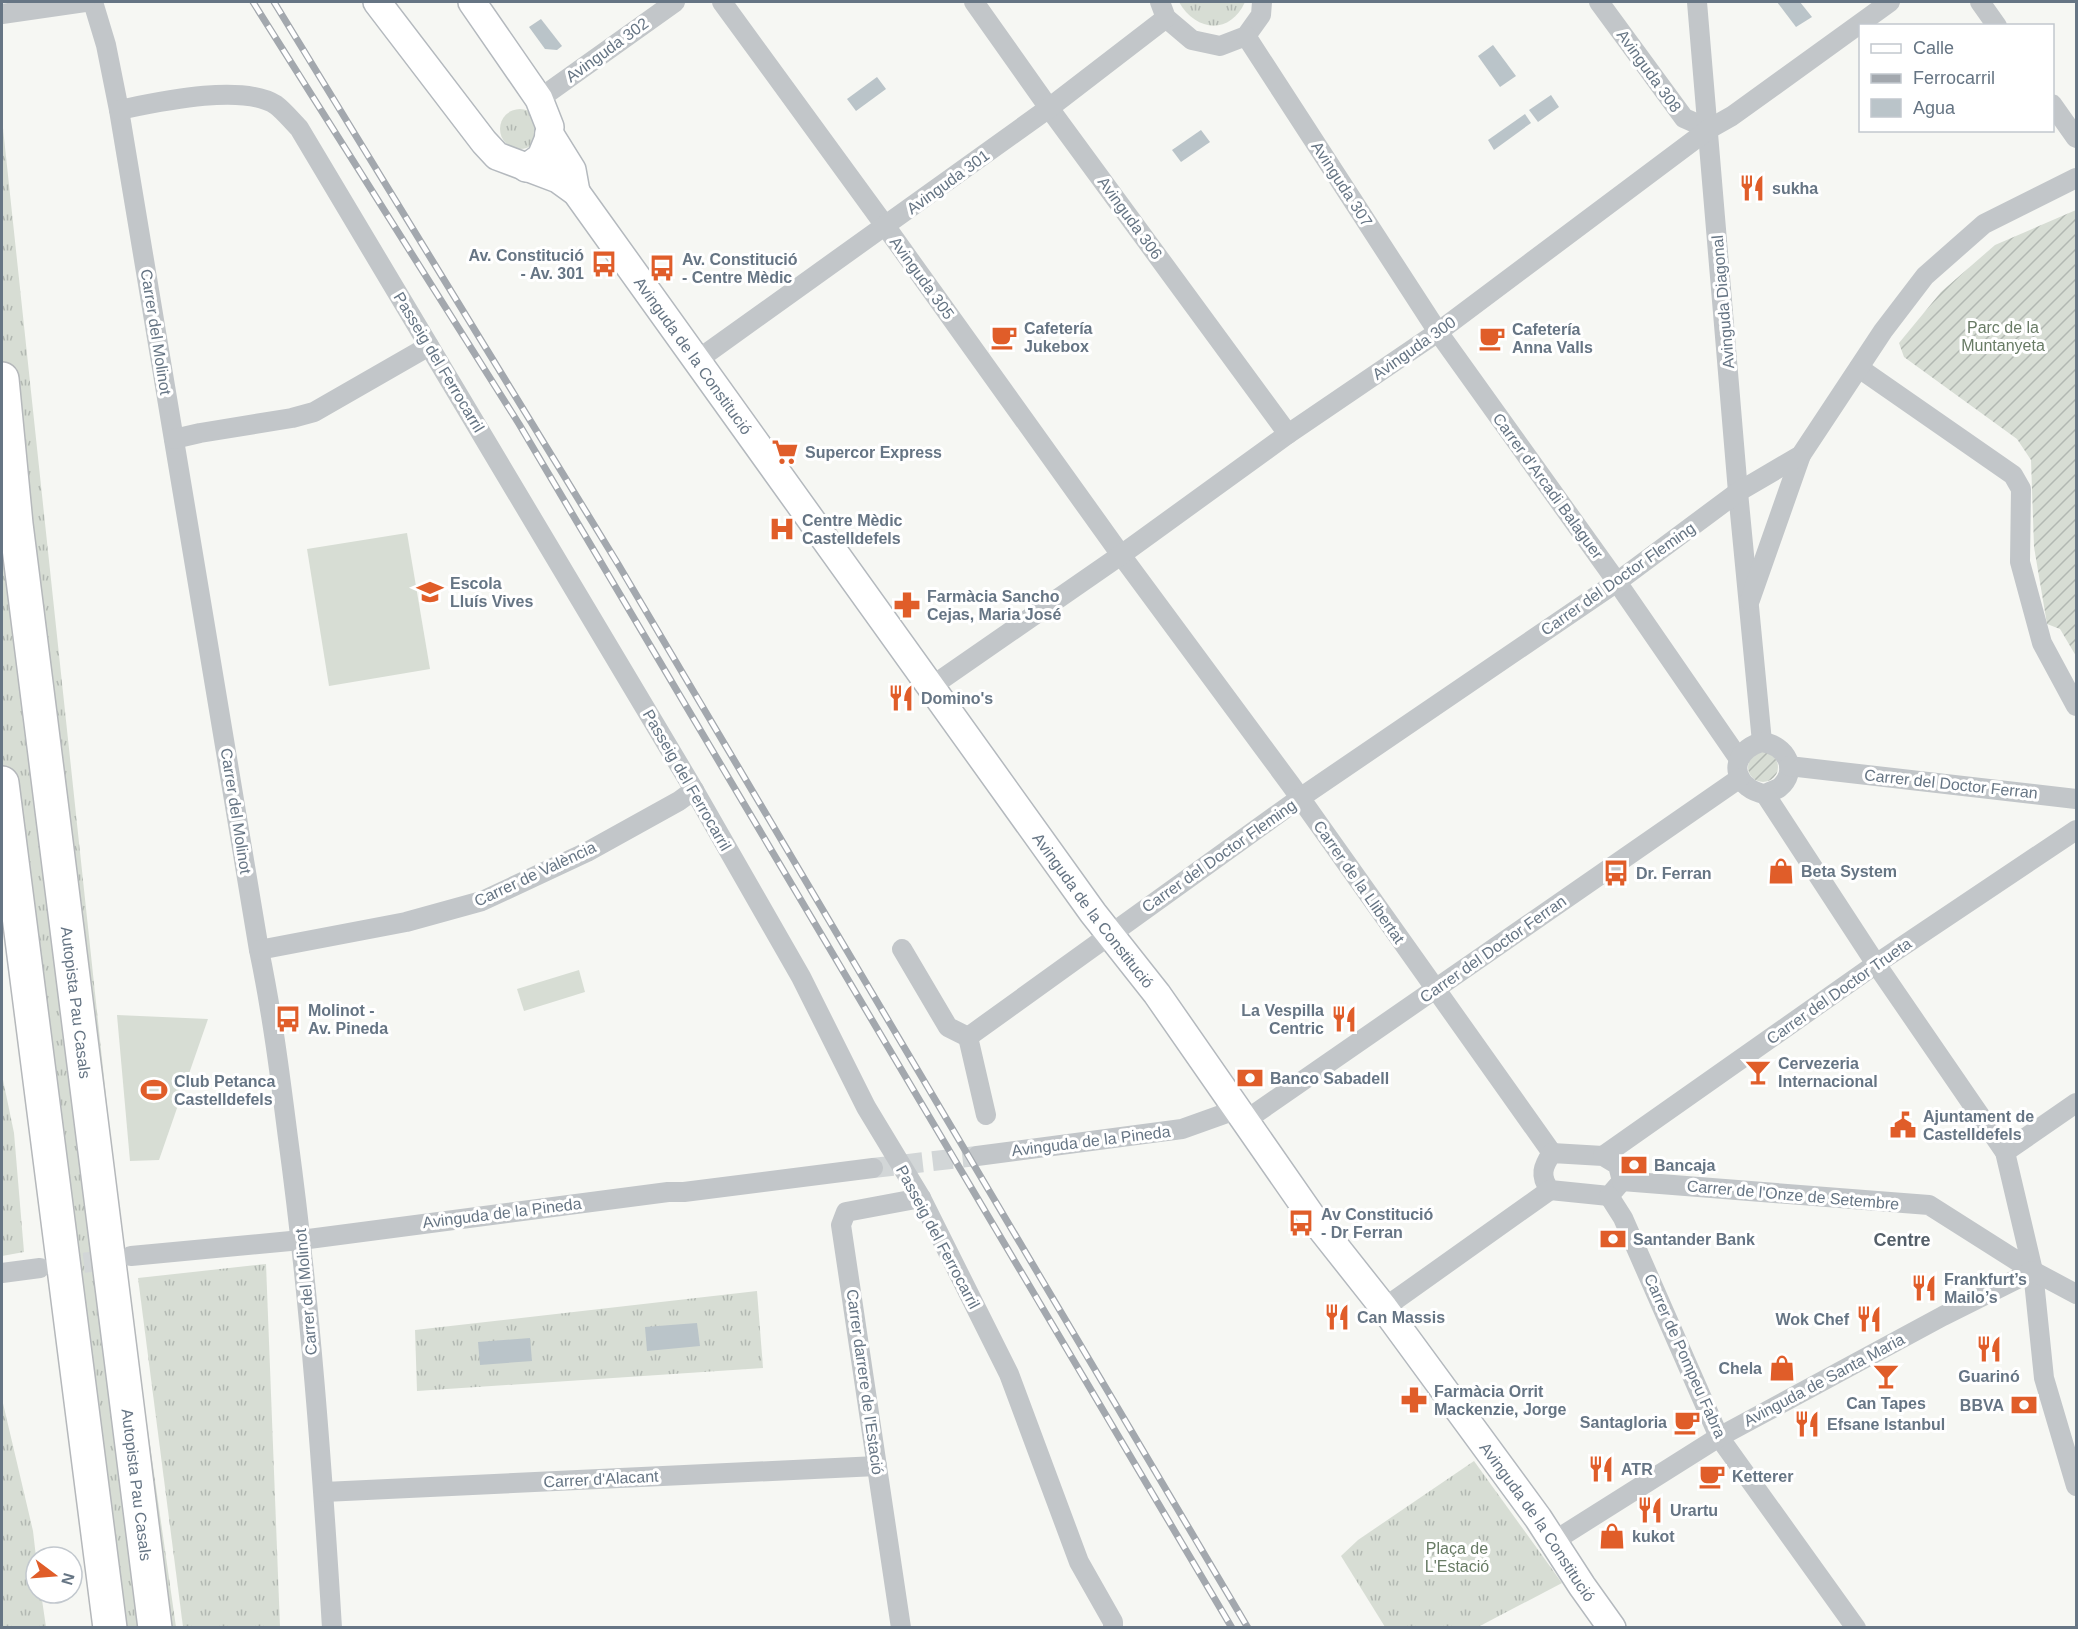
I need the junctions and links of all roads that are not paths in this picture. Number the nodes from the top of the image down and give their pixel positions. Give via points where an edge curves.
1 (85, 2) edge
2 (93, 2) edge
3 (377, 2) edge
4 (472, 2) edge
5 (675, 2) edge
6 (722, 2) edge
7 (974, 2) edge
8 (1262, 2) edge
9 (1599, 2) edge
10 (1697, 2) edge
11 (1890, 2) edge
12 (1980, 2) edge
13 (1163, 10) edge
14 (2, 14) edge
15 (1859, 24) edge
16 (1860, 24) edge
17 (1996, 24) edge
18 (1246, 36) junction
19 (539, 99) junction
20 (2054, 107) edge
21 (1049, 108) junction
22 (119, 110) junction
23 (1709, 129) junction
24 (549, 133) junction
25 (2076, 138) edge
26 (526, 168) junction
27 (2076, 178) edge
28 (576, 192) junction
29 (886, 227) junction
30 (1438, 332) junction
31 (429, 346) junction
32 (696, 361) junction
33 (1859, 368) junction
34 (2, 379) edge
35 (1288, 434) junction
36 (174, 439) junction
37 (1801, 455) junction
38 (1738, 492) junction
39 (1121, 555) junction
40 (1617, 582) junction
41 (1749, 603) junction
42 (932, 687) junction
43 (2076, 706) edge
44 (1762, 742) junction
45 (1789, 766) junction
46 (1739, 768) junction
47 (2, 783) edge
48 (694, 790) junction
49 (1765, 794) junction
50 (1300, 798) junction
51 (2076, 799) edge
52 (2076, 830) edge
53 (1109, 935) junction
54 (902, 949) dead end
55 (259, 950) junction
56 (1876, 964) junction
57 (1435, 990) junction
58 (968, 1037) junction
59 (2076, 1103) edge
60 (1242, 1114) junction
61 (986, 1115) dead end
62 (2005, 1152) junction
63 (1552, 1153) junction
64 (1603, 1155) junction
65 (977, 1156) tunnel mouth
66 (873, 1168) tunnel mouth
67 (1622, 1181) junction
68 (1550, 1190) junction
69 (1609, 1196) junction
70 (921, 1198) junction
71 (301, 1240) junction
72 (131, 1256) tunnel mouth
73 (40, 1268) tunnel mouth
74 (2033, 1271) junction
75 (2, 1273) edge
76 (2076, 1294) edge
77 (1384, 1308) junction
78 (1719, 1437) junction
79 (877, 1466) junction
80 (2076, 1486) edge
81 (324, 1492) junction
82 (1554, 1541) junction
83 (110, 1628) edge
84 (155, 1628) edge
85 (332, 1628) edge
86 (901, 1628) edge
87 (1113, 1628) edge
88 (1612, 1628) edge
89 (1856, 1628) edge

1 - 14 street
2 - 22 street, Carrer del Molinot
3 - 26 street, Avinguda de la Constitució via 484,142 497,156
4 - 19 street, Avinguda de la Constitució
5 - 19 street, Avinguda 302
6 - 29 street, Avinguda 305
7 - 21 street, Avinguda 306
8 - 18 street via 1260,15
9 - 23 street, Avinguda 308 via 1684,118
10 - 23 street, Avinguda Diagonal
11 - 16 street, Avinguda 300
12 - 17 street
13 - 18 street via 1192,40 1220,46
13 - 21 street, Avinguda 301
15 - 23 street, Avinguda 300
18 - 30 street, Avinguda 307
19 - 24 street, Avinguda de la Constitució
20 - 25 street
21 - 29 street, Avinguda 301
21 - 35 street, Avinguda 306
22 - 31 street, Passeig del Ferrocarril via 231,94 254,96 276,105 299,128
22 - 36 street, Carrer del Molinot
23 - 30 street, Avinguda 300
23 - 38 street, Avinguda Diagonal
24 - 26 street via 541,157
24 - 28 street, Avinguda de la Constitució via 572,170
26 - 28 street, Avinguda de la Constitució via 558,179
27 - 33 street, Carrer del Doctor Fleming via 1984,225 1933,268
28 - 32 street, Avinguda de la Constitució
29 - 32 street, Avinguda 301
29 - 39 street, Avinguda 305
30 - 35 street, Avinguda 300
30 - 40 street, Carrer d'Arcadi Balaguer
31 - 36 street via 314,412
31 - 48 street, Passeig del Ferrocarril
32 - 42 street, Avinguda de la Constitució
33 - 37 street, Carrer del Doctor Fleming
33 - 43 street via 2017,481 2021,489 2020,562 2042,643
34 - 84 highway, Autopista Pau Casals via 16,524
35 - 39 street, Avinguda 300
36 - 55 street, Carrer del Molinot
37 - 38 street, Carrer del Doctor Fleming
37 - 41 street, Avinguda Diagonal
38 - 40 street, Carrer del Doctor Fleming
38 - 41 street, Avinguda Diagonal
39 - 42 street, Avinguda 300
39 - 50 street, Carrer de la Llibertat
40 - 46 street, Carrer d'Arcadi Balaguer
40 - 50 street, Carrer del Doctor Fleming
41 - 44 street, Avinguda Diagonal
42 - 53 street, Avinguda de la Constitució
44 - 45 street via 1778,747
44 - 46 street via 1749,746
45 - 49 street via 1785,780
45 - 51 street, Carrer del Doctor Ferran
46 - 49 street via 1746,786
46 - 57 street, Carrer del Doctor Ferran
47 - 83 highway
48 - 55 street, Carrer de València via 587,852 482,901 406,922
48 - 70 street, Passeig del Ferrocarril via 801,977 866,1107
49 - 56 street
50 - 53 street, Carrer del Doctor Fleming
50 - 57 street, Carrer de la Llibertat
52 - 56 street, Carrer del Doctor Trueta
53 - 58 street, Carrer del Doctor Fleming
53 - 60 street, Avinguda de la Constitució via 1157,994
54 - 58 street via 948,1027
55 - 71 street, Carrer del Molinot via 273,1023
56 - 62 street
56 - 64 street, Carrer del Doctor Trueta
57 - 60 street, Carrer del Doctor Ferran
57 - 63 street, Carrer de la Llibertat
58 - 61 street
59 - 62 street
60 - 65 street, Avinguda de la Pineda via 1182,1129
60 - 77 street, Avinguda de la Constitució via 1312,1217
62 - 74 street
63 - 64 street
63 - 68 street via 1543,1165 1544,1183
64 - 67 street via 1618,1165
66 - 71 street, Avinguda de la Pineda
67 - 69 street
67 - 74 street, Carrer de l'Onze de Setembre via 1929,1205
68 - 69 street
68 - 77 street
69 - 78 street, Carrer de Pompeu Fabra via 1623,1218
70 - 79 street, Carrer darrere de l'Estació via 846,1212 841,1225
70 - 87 street, Passeig del Ferrocarril via 1009,1374 1079,1562
71 - 72 street, Avinguda de la Pineda
71 - 81 street, Carrer del Molinot
73 - 75 street
74 - 76 street
74 - 78 street, Avinguda de Santa Maria
74 - 80 street via 2044,1378
77 - 82 street, Avinguda de la Constitució
78 - 82 street, Avinguda de Santa Maria
78 - 89 street, Carrer de Pompeu Fabra
79 - 81 street, Carrer d'Alacant
79 - 86 street, Carrer darrere de l'Estació
81 - 85 street, Carrer del Molinot
82 - 88 street, Avinguda de la Constitució

